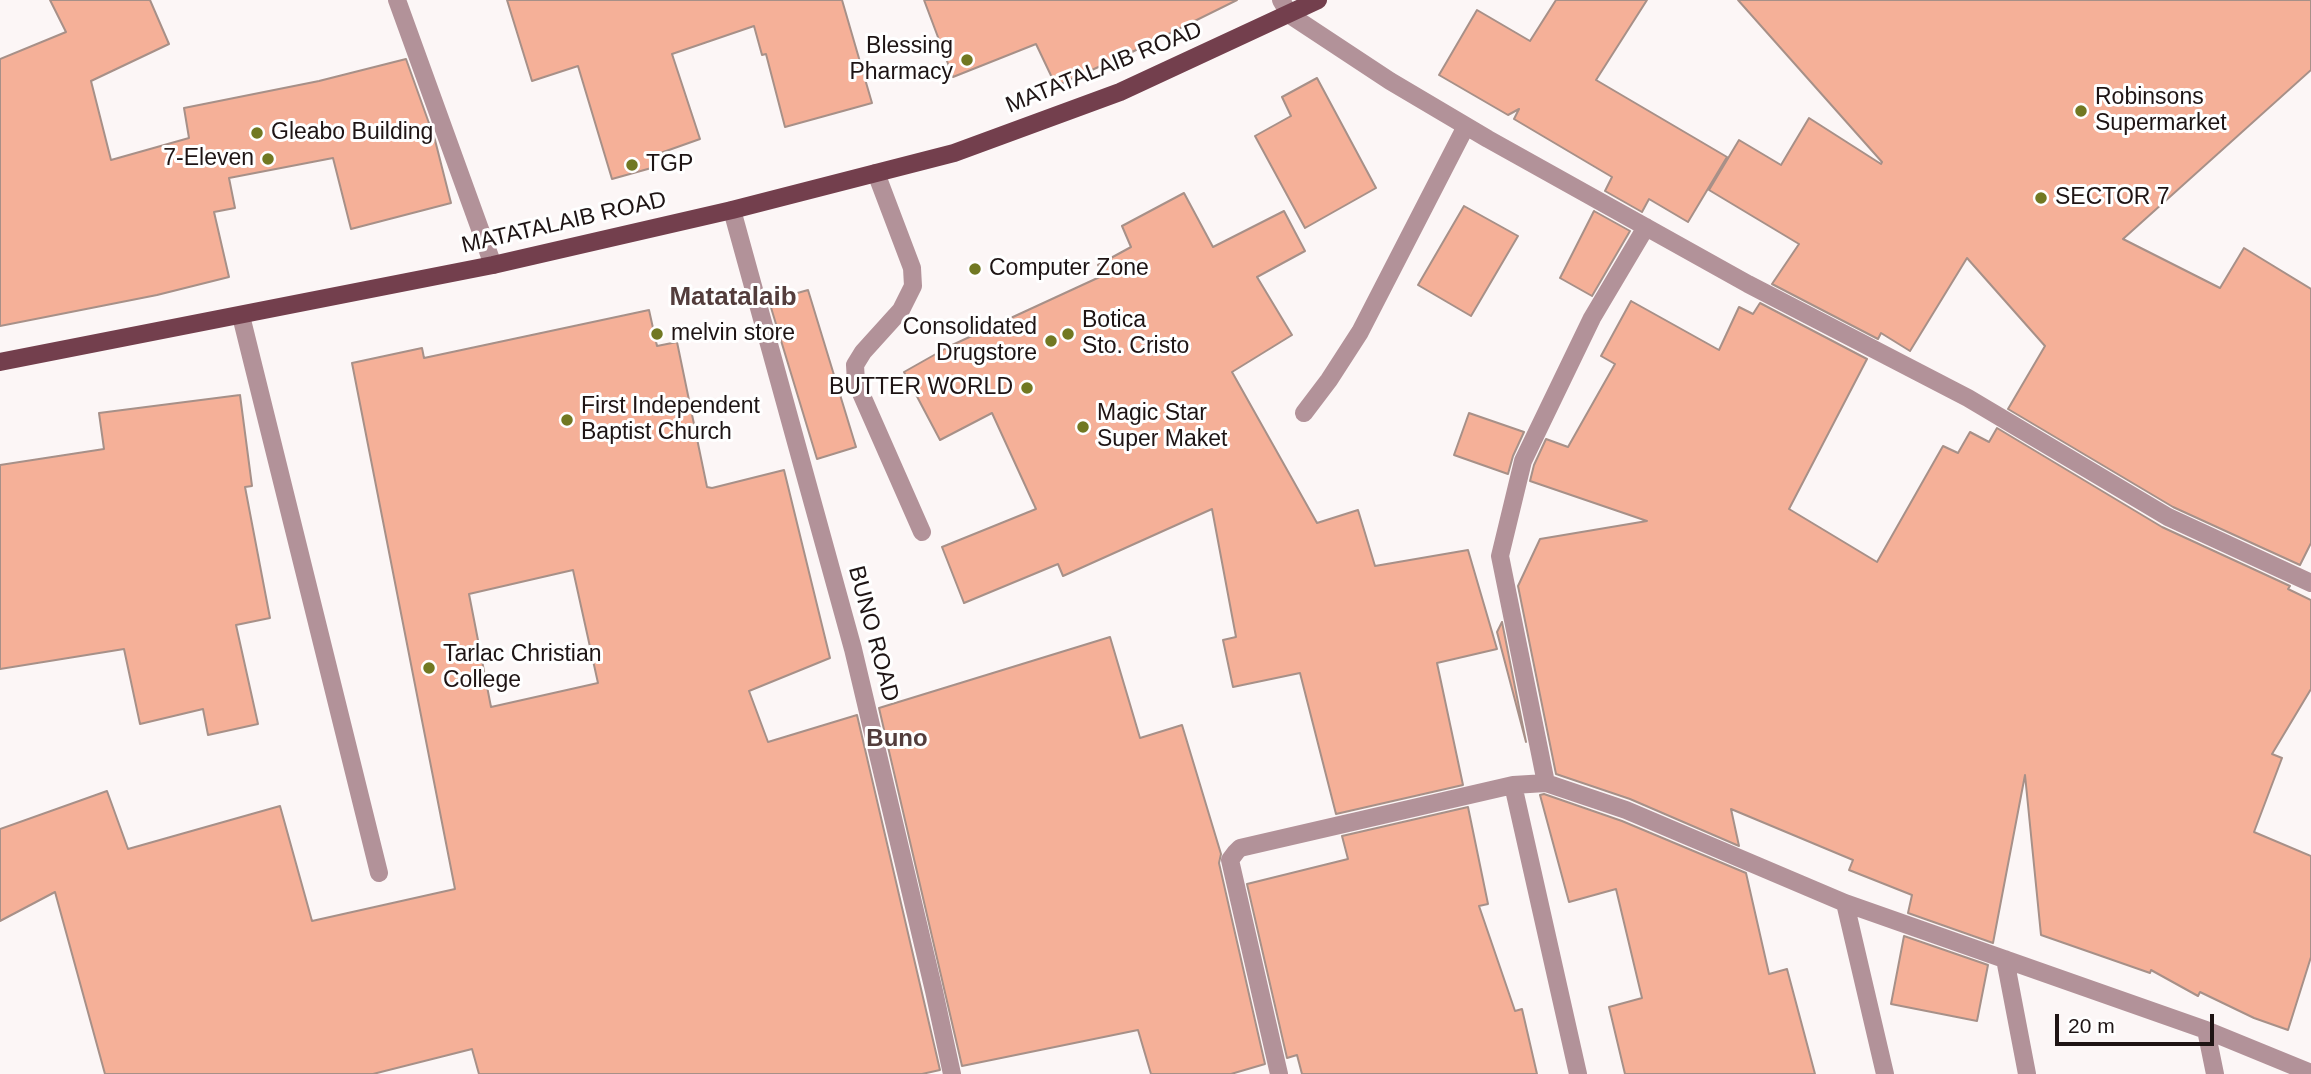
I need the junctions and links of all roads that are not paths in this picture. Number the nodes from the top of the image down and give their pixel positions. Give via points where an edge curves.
1 (397, 0) edge
2 (1318, 0) edge
3 (1285, 8) edge
4 (1466, 126) junction
5 (876, 173) junction
6 (732, 210) junction
7 (1646, 227) junction
8 (493, 265) junction
9 (241, 316) junction
10 (0, 362) edge
11 (1304, 413) dead end
12 (922, 532) dead end
13 (2311, 583) edge
14 (1546, 783) junction
15 (1513, 785) junction
16 (379, 873) dead end
17 (1845, 903) junction
18 (2006, 959) junction
19 (2206, 1030) junction
20 (2311, 1073) edge
21 (952, 1074) edge
22 (1279, 1074) edge
23 (1578, 1074) edge
24 (1885, 1074) edge
25 (2027, 1074) edge
26 (2215, 1074) edge

1 - 8 street
2 - 3 main road, MATATALAIB ROAD
3 - 4 street
3 - 5 main road, MATATALAIB ROAD via 1120,92 954,153
4 - 7 street
4 - 11 street via 1360,332
5 - 6 main road, MATATALAIB ROAD
5 - 12 street via 912,268 912,286 901,310 855,365 856,382
6 - 8 main road, MATATALAIB ROAD
6 - 21 street, BUNO ROAD via 853,649
7 - 13 street via 1968,398 2168,517
7 - 14 street via 1592,318 1523,461 1500,556
8 - 9 main road, MATATALAIB ROAD
9 - 10 main road, MATATALAIB ROAD
9 - 16 street
14 - 15 street
14 - 17 street via 1626,810
15 - 22 street via 1240,848 1232,856
15 - 23 street
17 - 18 street
17 - 24 street
18 - 19 street
18 - 25 street
19 - 20 street
19 - 26 street

